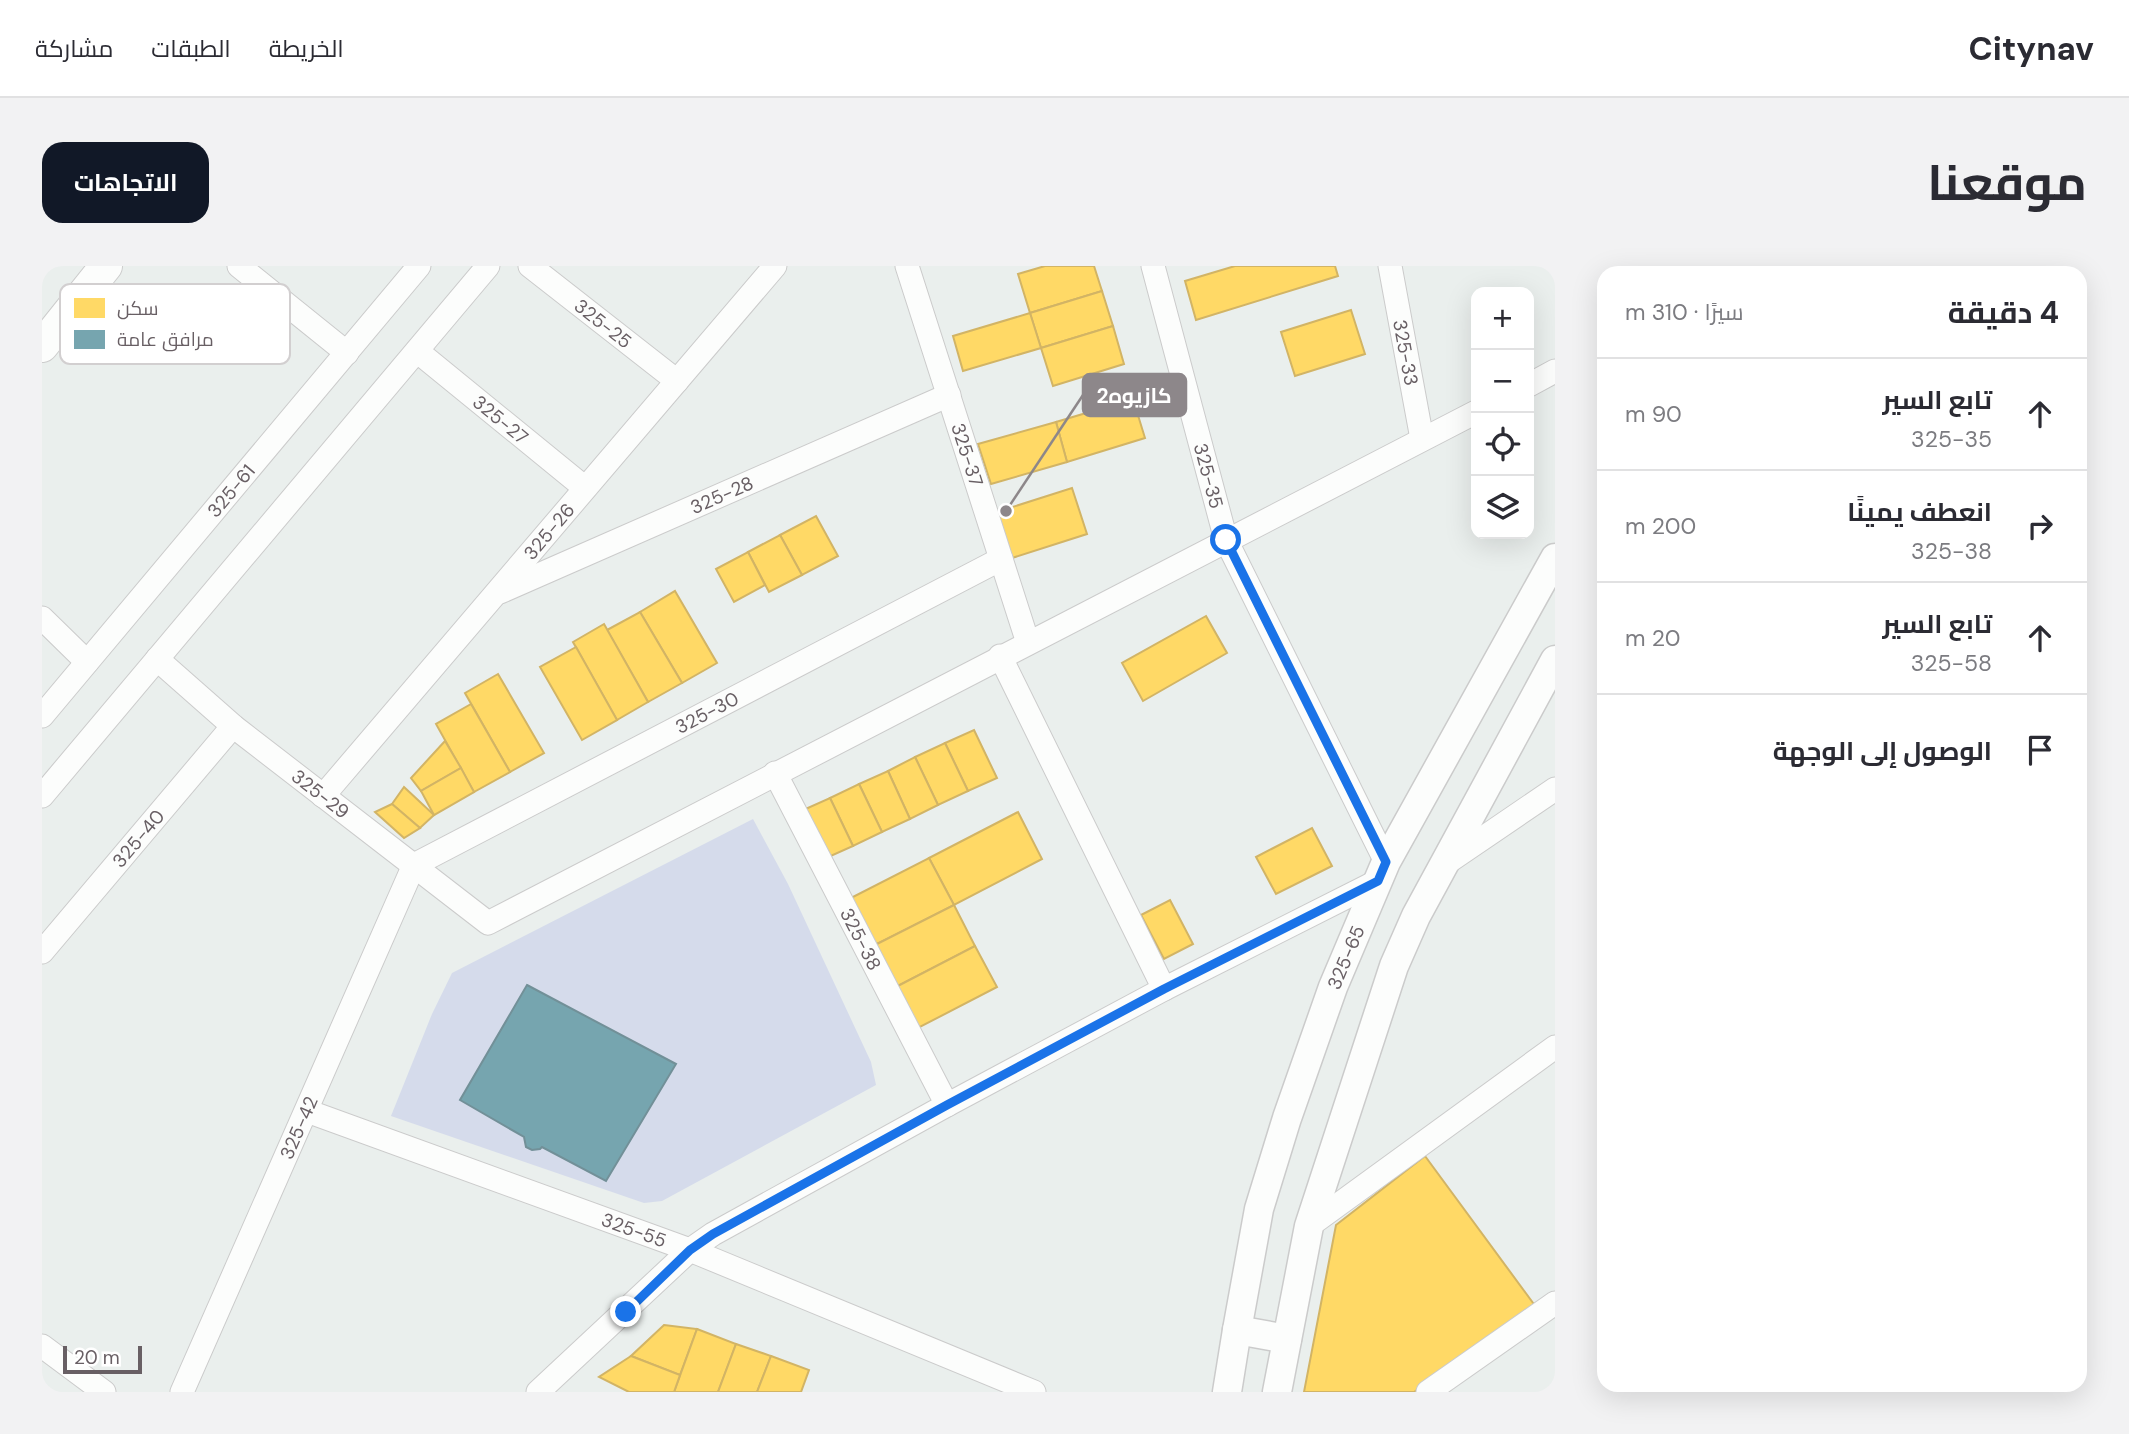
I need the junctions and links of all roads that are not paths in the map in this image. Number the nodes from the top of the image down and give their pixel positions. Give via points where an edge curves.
1 (106, 266) edge
2 (239, 266) edge
3 (419, 266) edge
4 (488, 266) edge
5 (530, 266) edge
6 (775, 266) edge
7 (907, 266) edge
8 (1153, 266) edge
9 (1390, 266) edge
10 (92, 284) edge
11 (261, 284) edge
12 (290, 307) edge
13 (60, 324) edge
14 (42, 346) edge
15 (417, 351) junction
16 (347, 353) junction
17 (1555, 371) edge
18 (677, 381) junction
19 (1534, 382) edge
20 (949, 395) junction
21 (1474, 413) edge
22 (1422, 439) junction
23 (585, 488) junction
24 (1226, 540) junction
25 (1555, 558) edge
26 (1002, 559) junction
27 (493, 596) junction
28 (42, 618) edge
29 (1028, 643) junction
30 (1000, 656) junction
31 (157, 659) junction
32 (1555, 660) edge
33 (87, 662) junction
34 (42, 716) edge
35 (233, 726) junction
36 (775, 773) junction
37 (1555, 789) edge
38 (42, 796) edge
39 (323, 796) junction
40 (414, 865) junction
41 (1443, 865) junction
42 (1382, 872) junction
43 (42, 952) edge
44 (1164, 989) junction
45 (1555, 1047) edge
46 (947, 1105) junction
47 (307, 1111) junction
48 (1309, 1226) junction
49 (690, 1250) junction
50 (1555, 1303) edge
51 (1237, 1330) junction
52 (1287, 1339) junction
53 (42, 1346) edge
54 (1458, 1384) edge
55 (104, 1392) edge
56 (182, 1392) edge
57 (538, 1392) edge
58 (1034, 1392) edge
59 (1227, 1392) edge
60 (1278, 1392) edge
61 (1428, 1392) edge

1 - 10 main road
2 - 11 street
3 - 16 street, 325-61
4 - 15 street
5 - 18 street, 325-25
6 - 18 street, 325-26
7 - 20 street, 325-37
8 - 24 street, 325-35
9 - 22 street, 325-33
12 - 16 street
13 - 14 main road
15 - 23 street, 325-27
15 - 31 street
16 - 33 street, 325-61
17 - 19 street
18 - 23 street, 325-26
20 - 26 street, 325-37
20 - 27 street, 325-28
21 - 22 street
22 - 24 street
23 - 27 street, 325-26
24 - 29 street
24 - 42 street, 325-35
25 - 42 street, 325-65
26 - 29 street, 325-37
26 - 40 street, 325-30
27 - 39 street, 325-26
28 - 33 street
29 - 30 street
30 - 36 street
30 - 44 street
31 - 35 street, 325-29
31 - 38 street
32 - 41 street
33 - 34 street, 325-61
35 - 39 street, 325-29
35 - 43 street, 325-40
36 - 40 street, 325-29 via 488,923
36 - 46 street, 325-38
37 - 41 street
39 - 40 street, 325-29
40 - 47 street, 325-42
41 - 48 street via 1394,966
42 - 44 street
42 - 51 street, 325-65 via 1333,986 1287,1118 1259,1209
44 - 46 street
45 - 48 street
46 - 49 street
47 - 49 street, 325-55
47 - 56 street, 325-42
48 - 52 street
49 - 57 street
49 - 58 street, 325-55
50 - 54 street
51 - 52 street
51 - 59 street, 325-65
52 - 60 street
53 - 55 street
54 - 61 street

